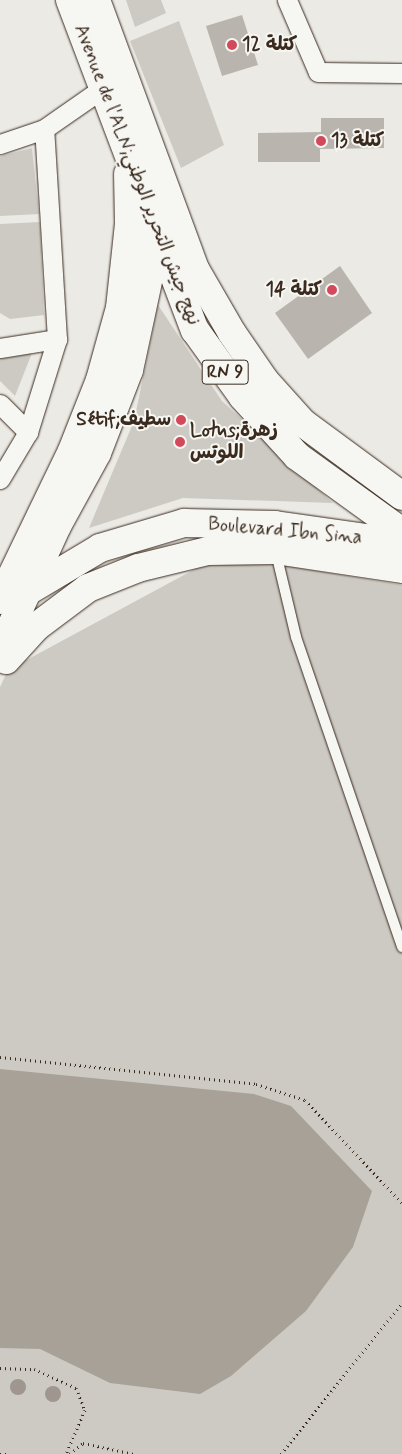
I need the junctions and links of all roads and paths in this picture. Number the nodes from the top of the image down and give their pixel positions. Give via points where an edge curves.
1 (70, 0) edge
2 (96, 0) edge
3 (287, 0) edge
4 (402, 73) edge
5 (103, 88) junction
6 (44, 129) junction
7 (0, 144) edge
8 (138, 153) junction
9 (148, 210) junction
10 (57, 339) junction
11 (0, 348) edge
12 (0, 404) edge
13 (28, 432) junction
14 (0, 479) edge
15 (402, 496) edge
16 (402, 532) edge
17 (402, 543) edge
18 (275, 550) junction
19 (402, 569) edge
20 (32, 586) junction
21 (0, 600) edge
22 (0, 617) edge
23 (0, 651) edge
24 (0, 667) edge
25 (402, 947) edge
26 (0, 1057) edge
27 (402, 1203) edge
28 (402, 1303) edge
29 (0, 1368) edge
30 (0, 1454) edge
31 (6, 1454) edge
32 (68, 1454) edge
33 (133, 1454) edge
34 (281, 1454) edge

1 - 5 main road, Avenue de l'ALN;نهج جيش التحرير الوطني / RN 9
2 - 8 main road, Avenue de l'ALN;نهج جيش التحرير الوطني / RN 9
3 - 4 street via 318,72
5 - 6 street
5 - 8 main road, Avenue de l'ALN;نهج جيش التحرير الوطني / RN 9
6 - 7 street
6 - 10 street
8 - 9 main road, Boulevard Ibn Sina
8 - 15 main road, Avenue de l'ALN;نهج جيش التحرير الوطني / RN 9 via 196,269 265,380 303,423
8 - 21 main road via 120,308 100,380 72,451
9 - 16 main road, Avenue de l'ALN;نهج جيش التحرير الوطني / RN 9 via 195,330 243,397 297,456
9 - 20 main road, Boulevard Ibn Sina via 150,272 129,370 97,453 57,526
10 - 11 street
10 - 13 street
12 - 13 street
13 - 14 street
17 - 20 main road, Boulevard Ibn Sina via 275,526 184,523 100,548
18 - 19 main road
18 - 24 main road via 208,551 138,568 88,588 36,627
18 - 25 lane via 296,636
20 - 22 main road, Boulevard Ibn Sina
20 - 23 main road, Boulevard Ibn Sina
26 - 27 path via 256,1084 305,1100
28 - 34 path
29 - 32 path via 34,1369 76,1388 85,1410
30 - 31 path
32 - 33 path via 83,1443

